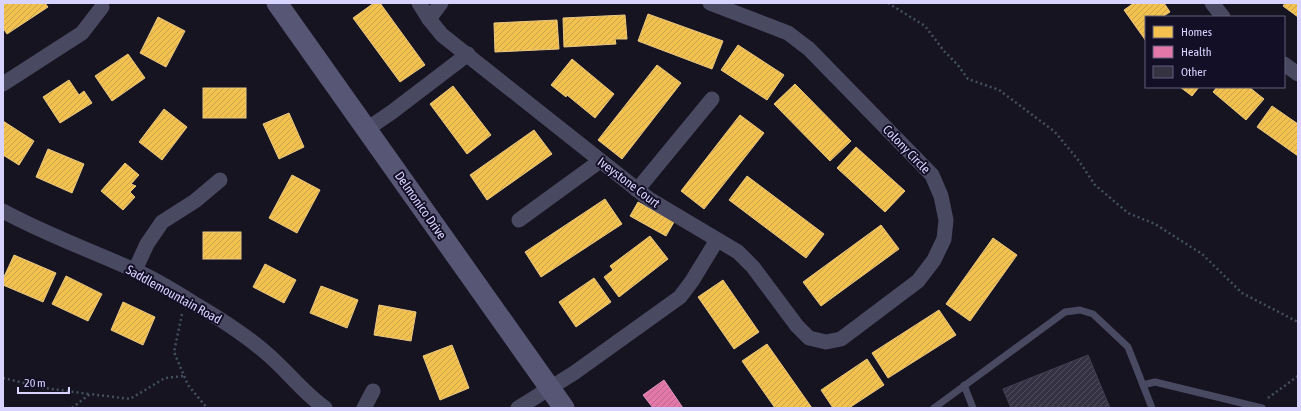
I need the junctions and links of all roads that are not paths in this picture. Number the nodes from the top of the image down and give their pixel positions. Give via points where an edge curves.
1 (277, 3) edge
2 (420, 3) edge
3 (441, 3) edge
4 (710, 3) edge
5 (1212, 3) edge
6 (102, 7) dead end
7 (1222, 16) edge
8 (429, 19) junction
9 (468, 54) junction
10 (1285, 65) edge
11 (1298, 74) edge
12 (3, 84) edge
13 (712, 99) dead end
14 (367, 129) junction
15 (600, 161) junction
16 (220, 180) dead end
17 (637, 190) junction
18 (3, 212) edge
19 (520, 220) dead end
20 (717, 240) junction
21 (135, 270) junction
22 (964, 385) junction
23 (1143, 385) junction
24 (550, 387) junction
25 (373, 390) dead end
26 (1259, 407) edge
27 (324, 408) edge
28 (364, 408) edge
29 (518, 408) edge
30 (564, 408) edge
31 (934, 408) edge
32 (973, 408) edge
33 (1152, 408) edge

1 - 14 street, Delmonico Drive
2 - 8 street, Iveystone Court
3 - 8 street
4 - 20 street, Colony Circle via 788,33 809,49 932,175 941,196 946,220 944,239 934,260 918,281 841,339 826,342 809,338 753,267 738,252
5 - 7 street
6 - 12 street via 82,33
8 - 9 street, Iveystone Court via 442,35
9 - 14 street
9 - 15 street, Iveystone Court
10 - 11 street
13 - 17 street
14 - 24 street, Delmonico Drive
15 - 17 street, Iveystone Court
15 - 19 street
16 - 21 street via 195,201 162,222 147,244
17 - 20 street, Iveystone Court
18 - 21 street, Saddlemountain Road
20 - 24 street via 680,296 574,373
21 - 27 street, Saddlemountain Road via 186,298 264,351
22 - 23 lane via 1065,312 1080,310 1094,314 1128,348
22 - 31 lane
22 - 32 lane
23 - 26 lane via 1156,382
23 - 33 lane
24 - 29 street
24 - 30 street, Delmonico Drive
25 - 28 street

